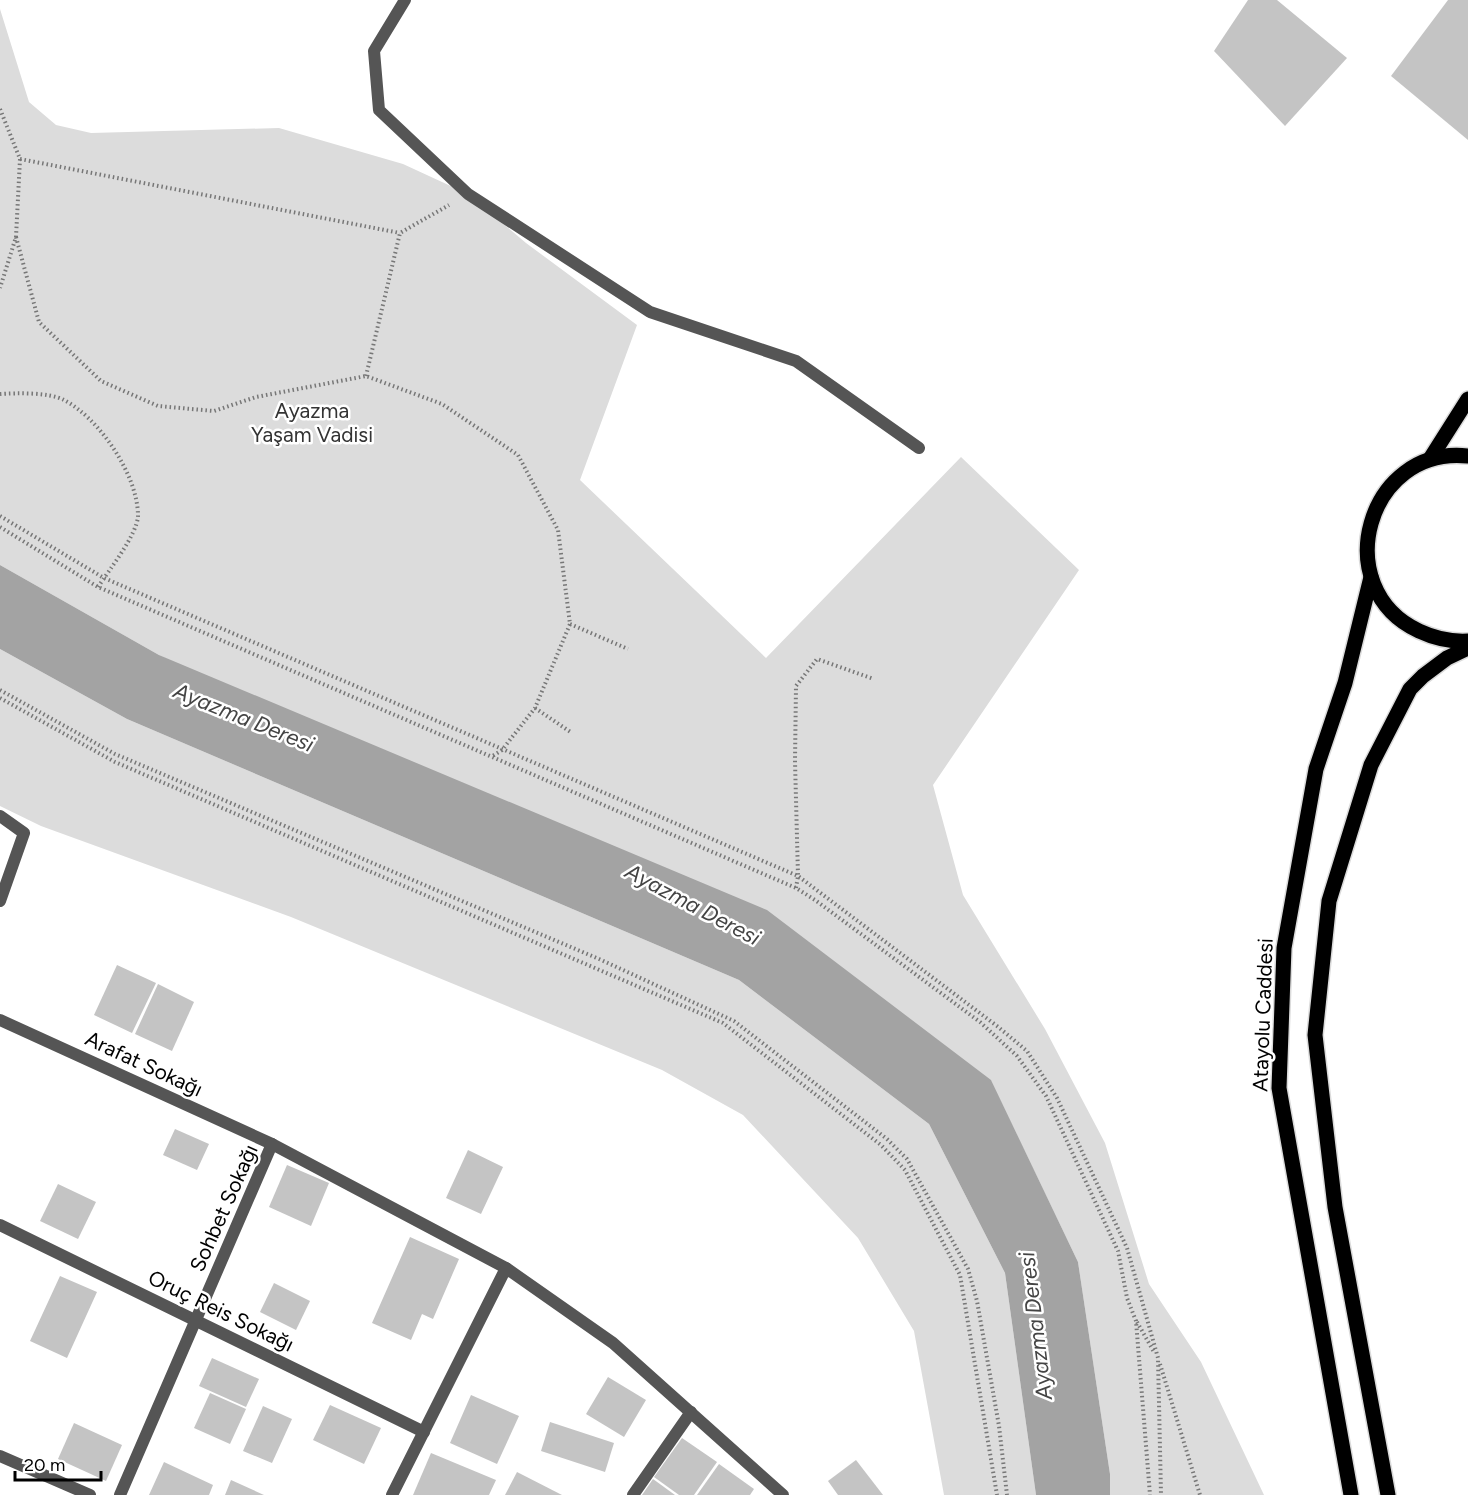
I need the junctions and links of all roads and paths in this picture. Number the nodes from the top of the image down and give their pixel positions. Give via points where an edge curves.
1 (405, 0) edge
2 (0, 109) edge
3 (20, 159) junction
4 (468, 194) junction
5 (400, 233) junction
6 (16, 237) junction
7 (0, 288) edge
8 (366, 376) junction
9 (0, 394) edge
10 (1468, 399) edge
11 (919, 448) dead end
12 (1468, 456) edge
13 (1430, 459) junction
14 (0, 516) edge
15 (0, 527) edge
16 (1371, 577) junction
17 (104, 578) junction
18 (98, 587) junction
19 (570, 624) junction
20 (1468, 641) edge
21 (1468, 648) edge
22 (628, 649) dead end
23 (874, 679) dead end
24 (0, 690) edge
25 (0, 698) edge
26 (535, 708) junction
27 (572, 733) dead end
28 (502, 750) junction
29 (490, 758) junction
30 (0, 816) edge
31 (798, 876) junction
32 (796, 888) junction
33 (0, 901) edge
34 (0, 1020) edge
35 (272, 1144) junction
36 (0, 1225) edge
37 (506, 1268) junction
38 (1136, 1320) junction
39 (196, 1321) junction
40 (1158, 1358) junction
41 (691, 1412) junction
42 (424, 1432) junction
43 (0, 1456) edge
44 (90, 1495) edge
45 (120, 1495) edge
46 (392, 1495) edge
47 (633, 1495) edge
48 (783, 1495) edge
49 (997, 1495) edge
50 (1007, 1495) edge
51 (1150, 1495) edge
52 (1161, 1495) edge
53 (1200, 1495) edge
54 (1351, 1495) edge
55 (1388, 1495) edge

1 - 4 street via 374,51 379,110
2 - 3 path
3 - 5 path
3 - 6 path
4 - 5 path
4 - 11 street via 650,312 796,361
5 - 8 path
6 - 7 path
6 - 8 path via 39,322 102,381 158,406 214,411 256,397
8 - 19 path via 442,404 518,455 558,530
9 - 17 path via 23,392 62,399 93,421 114,450 134,487 138,518 129,540
10 - 13 main road
12 - 13 main road, Atayolu Caddesi via 1455,454
13 - 16 main road, Atayolu Caddesi via 1400,475 1382,496 1370,521 1366,548
14 - 17 path
15 - 18 path
16 - 20 main road, Atayolu Caddesi via 1383,603 1406,625 1435,638
16 - 54 main road, Atayolu Caddesi via 1345,683 1316,769 1284,948 1279,1088
17 - 18 path
17 - 28 path
18 - 29 path
19 - 22 path
19 - 26 path
21 - 55 main road via 1447,658 1410,689 1371,765 1329,901 1315,1035 1335,1207
23 - 31 path via 818,660 796,686
24 - 50 path via 115,754 699,1003 734,1021 887,1139 907,1159 968,1269 999,1426
25 - 49 path via 115,762 723,1023 881,1145 904,1170 960,1275
26 - 27 path
26 - 28 path
28 - 29 path
28 - 31 path
29 - 32 path
30 - 33 street via 24,833
31 - 32 path
31 - 40 path via 1027,1051 1057,1098 1127,1248
32 - 38 path via 980,1022 1017,1056 1046,1096 1118,1251 1127,1298
34 - 35 street, Arafat Sokağı
35 - 37 street, Sohbet Sokağı
35 - 39 street, Sohbet Sokağı
36 - 39 street, Oruç Reis Sokağı
37 - 41 street, Sohbet Sokağı via 613,1343
37 - 42 street
38 - 40 path
38 - 51 path
39 - 42 street, Oruç Reis Sokağı
39 - 45 street, Sohbet Sokağı
40 - 52 path
40 - 53 path
41 - 47 street
41 - 48 street, Sohbet Sokağı
42 - 46 street
43 - 44 street

